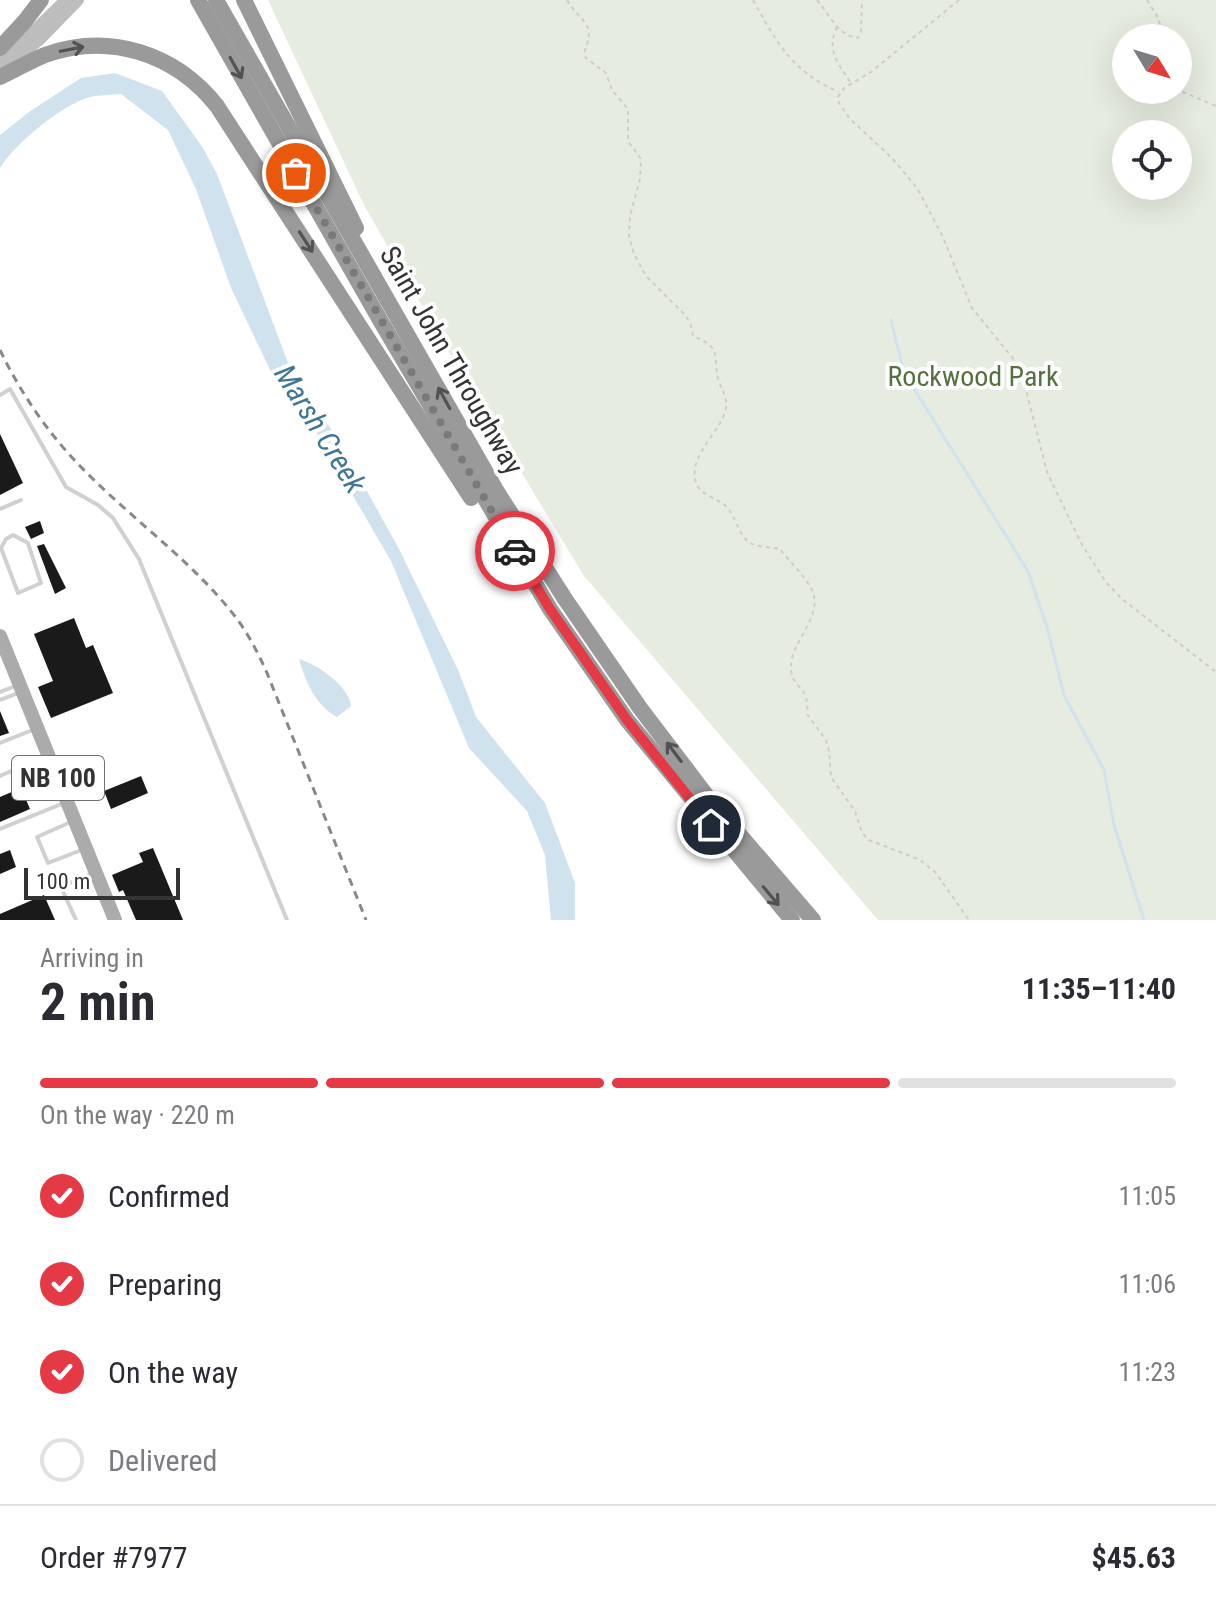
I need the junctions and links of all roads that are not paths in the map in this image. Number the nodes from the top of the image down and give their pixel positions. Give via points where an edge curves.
1 (41, 0) edge
2 (66, 0) edge
3 (78, 0) edge
4 (198, 0) edge
5 (216, 0) edge
6 (244, 0) edge
7 (0, 48) edge
8 (0, 57) edge
9 (0, 70) edge
10 (0, 77) edge
11 (394, 309) junction
12 (0, 395) edge
13 (21, 500) dead end
14 (0, 509) edge
15 (8, 568) junction
16 (0, 571) edge
17 (550, 609) junction
18 (0, 636) edge
19 (3, 652) edge
20 (22, 688) junction
21 (0, 692) edge
22 (0, 700) edge
23 (38, 728) junction
24 (0, 743) edge
25 (49, 755) junction
26 (0, 776) edge
27 (67, 801) junction
28 (75, 820) junction
29 (0, 829) edge
30 (86, 848) junction
31 (96, 872) junction
32 (76, 920) edge
33 (115, 920) edge
34 (287, 920) edge
35 (792, 920) edge
36 (813, 920) edge

1 - 7 highway
2 - 8 main road
3 - 9 main road
4 -> 17 highway, Saint John Throughway
5 - 11 highway, Saint John Throughway
6 - 11 highway
10 -> 17 highway via 43,56 89,46 130,48 186,74 217,106 476,505
36 -> 11 highway, Saint John Throughway via 713,804 601,653 496,490
12 - 34 lane via 10,389 66,487 106,511 127,536
13 - 14 lane
15 - 15 lane via 18,593 41,583 28,543 13,535 1,548
15 - 16 lane
17 -> 35 highway, Saint John Throughway via 627,720
18 - 19 main road, NB 100
19 - 20 main road, NB 100
20 - 21 lane
20 - 22 lane
20 - 23 main road, NB 100
23 - 24 lane
23 - 25 main road, NB 100
25 - 26 lane
25 - 27 main road, NB 100
27 - 28 main road, NB 100
27 - 29 lane
28 - 30 main road, NB 100
28 - 30 lane via 37,837 48,863
30 - 31 main road, NB 100
31 - 32 lane via 61,887
31 - 33 main road, NB 100

